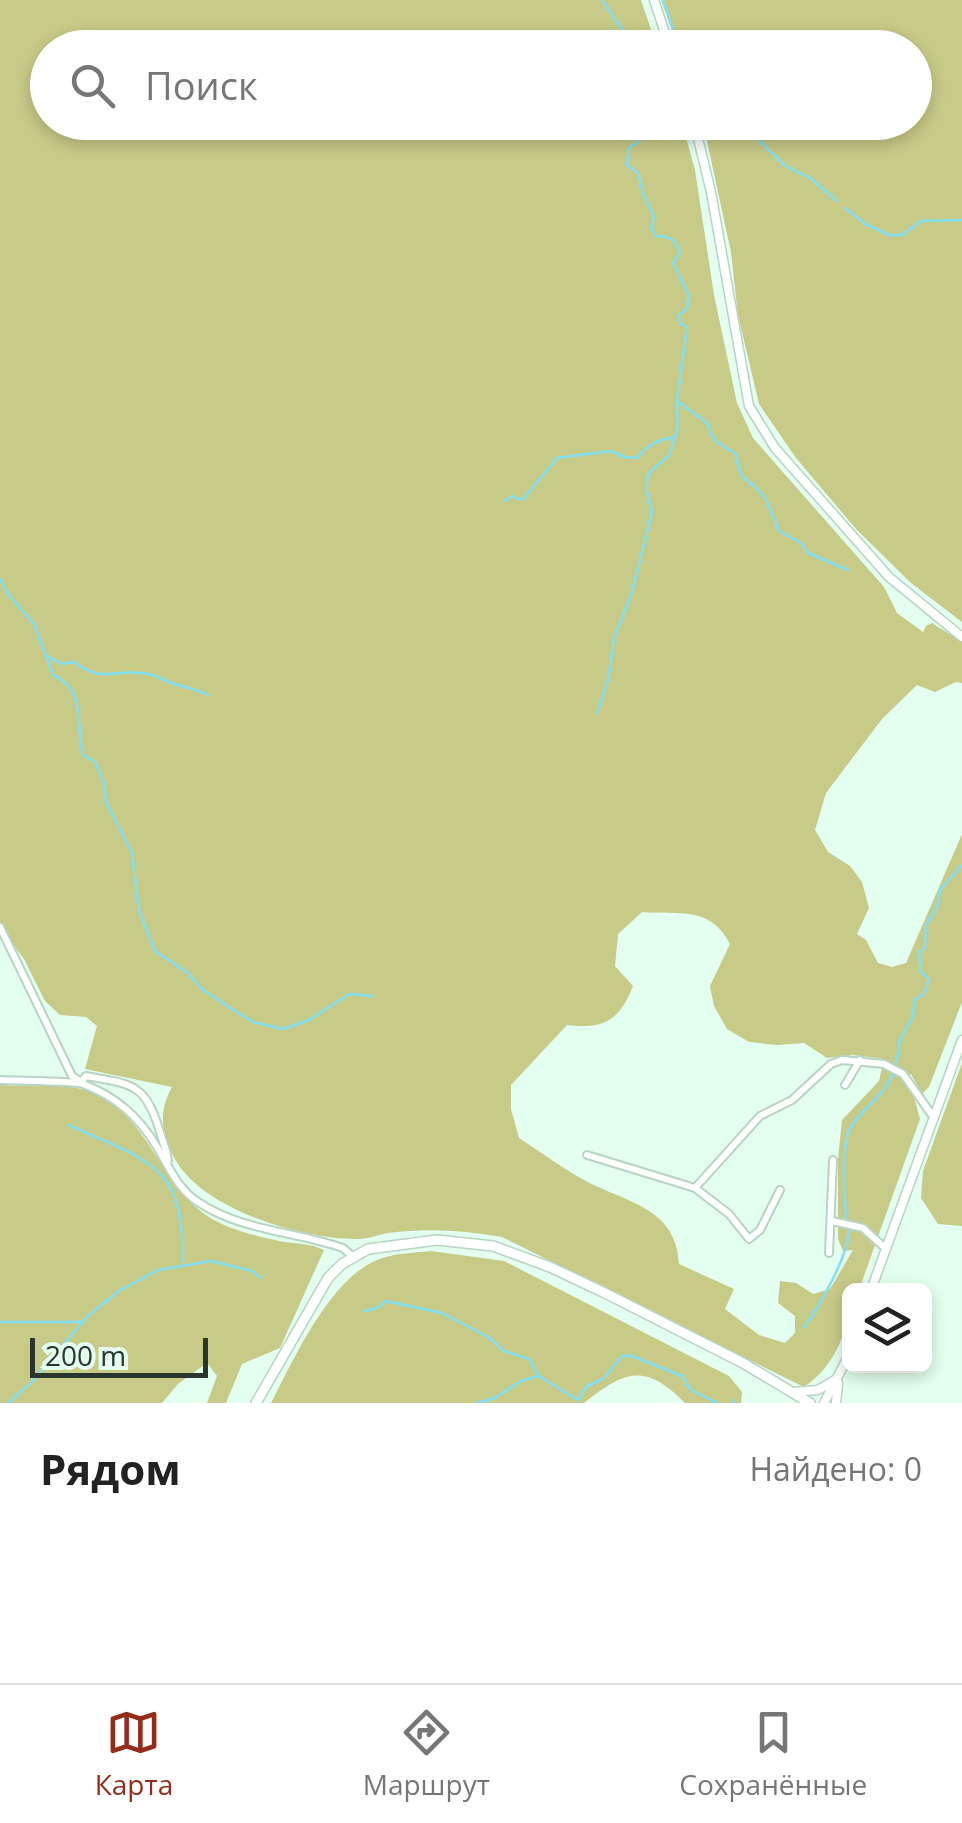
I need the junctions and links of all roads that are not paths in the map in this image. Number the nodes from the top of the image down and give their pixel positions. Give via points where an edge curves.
1 (654, 0) edge
2 (664, 30) edge
3 (698, 140) edge
4 (962, 637) edge
5 (0, 928) edge
6 (962, 1040) edge
7 (861, 1059) junction
8 (0, 1080) edge
9 (80, 1082) junction
10 (844, 1084) dead end
11 (934, 1118) junction
12 (587, 1155) dead end
13 (833, 1160) dead end
14 (169, 1168) junction
15 (694, 1188) junction
16 (780, 1190) dead end
17 (832, 1221) junction
18 (886, 1249) junction
19 (829, 1253) dead end
20 (352, 1256) junction
21 (874, 1283) edge
22 (842, 1369) edge
23 (838, 1377) junction
24 (793, 1392) junction
25 (256, 1403) edge
26 (810, 1403) edge
27 (824, 1403) edge
28 (836, 1403) edge

1 - 2 street
3 - 4 street via 749,406 775,448 889,578
5 - 9 street via 58,1052
6 - 11 street
7 - 10 street
7 - 11 street via 895,1070
7 - 15 street via 831,1064 792,1100 760,1116
8 - 9 street
9 - 14 street via 137,1117
9 - 14 street via 86,1076 141,1091
11 - 18 street
12 - 15 street
13 - 17 street
14 - 20 street via 195,1200 216,1212 326,1242
15 - 16 street via 749,1239
17 - 18 street via 863,1228
17 - 19 street
18 - 21 street
20 - 24 main road via 437,1240 493,1246 602,1292
20 - 25 main road via 328,1278
22 - 23 street
23 - 24 street via 818,1390
23 - 27 street
23 - 28 street
24 - 26 main road

